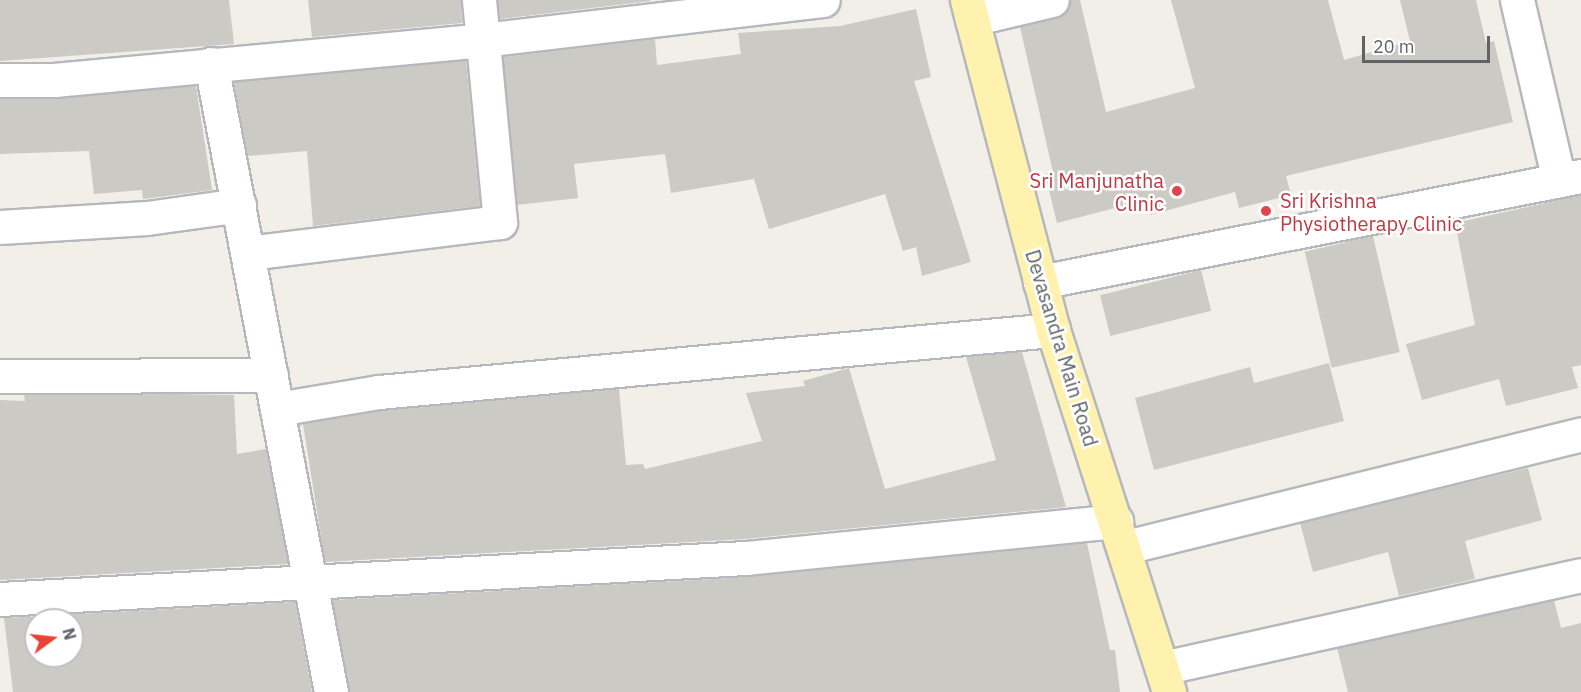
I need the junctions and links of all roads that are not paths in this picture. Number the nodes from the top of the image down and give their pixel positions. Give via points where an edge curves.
1 (479, 0) edge
2 (823, 0) edge
3 (1052, 0) edge
4 (1517, 0) edge
5 (969, 9) edge
6 (483, 40) junction
7 (212, 64) junction
8 (0, 80) edge
9 (1570, 178) edge
10 (238, 205) junction
11 (0, 227) edge
12 (248, 253) junction
13 (1040, 282) junction
14 (1053, 330) junction
15 (271, 375) junction
16 (0, 376) edge
17 (277, 409) junction
18 (1581, 434) edge
19 (1121, 534) junction
20 (1581, 575) edge
21 (310, 579) junction
22 (0, 599) edge
23 (1166, 680) edge
24 (331, 692) edge

1 - 6 street
2 - 6 street
3 - 5 street
4 - 9 street
5 - 13 main road, Devasandra Main Road
6 - 7 street
6 - 12 street via 500,222
7 - 8 street via 54,80
7 - 10 street
9 - 13 street
10 - 11 street via 147,218
10 - 12 street
12 - 15 street
13 - 14 main road, Devasandra Main Road
14 - 17 street via 379,392
14 - 19 main road, Devasandra Main Road
15 - 16 street
15 - 17 street
17 - 21 street
18 - 19 street
19 - 21 street via 746,558
19 - 23 main road, Devasandra Main Road
20 - 23 street
21 - 22 street
21 - 24 street

